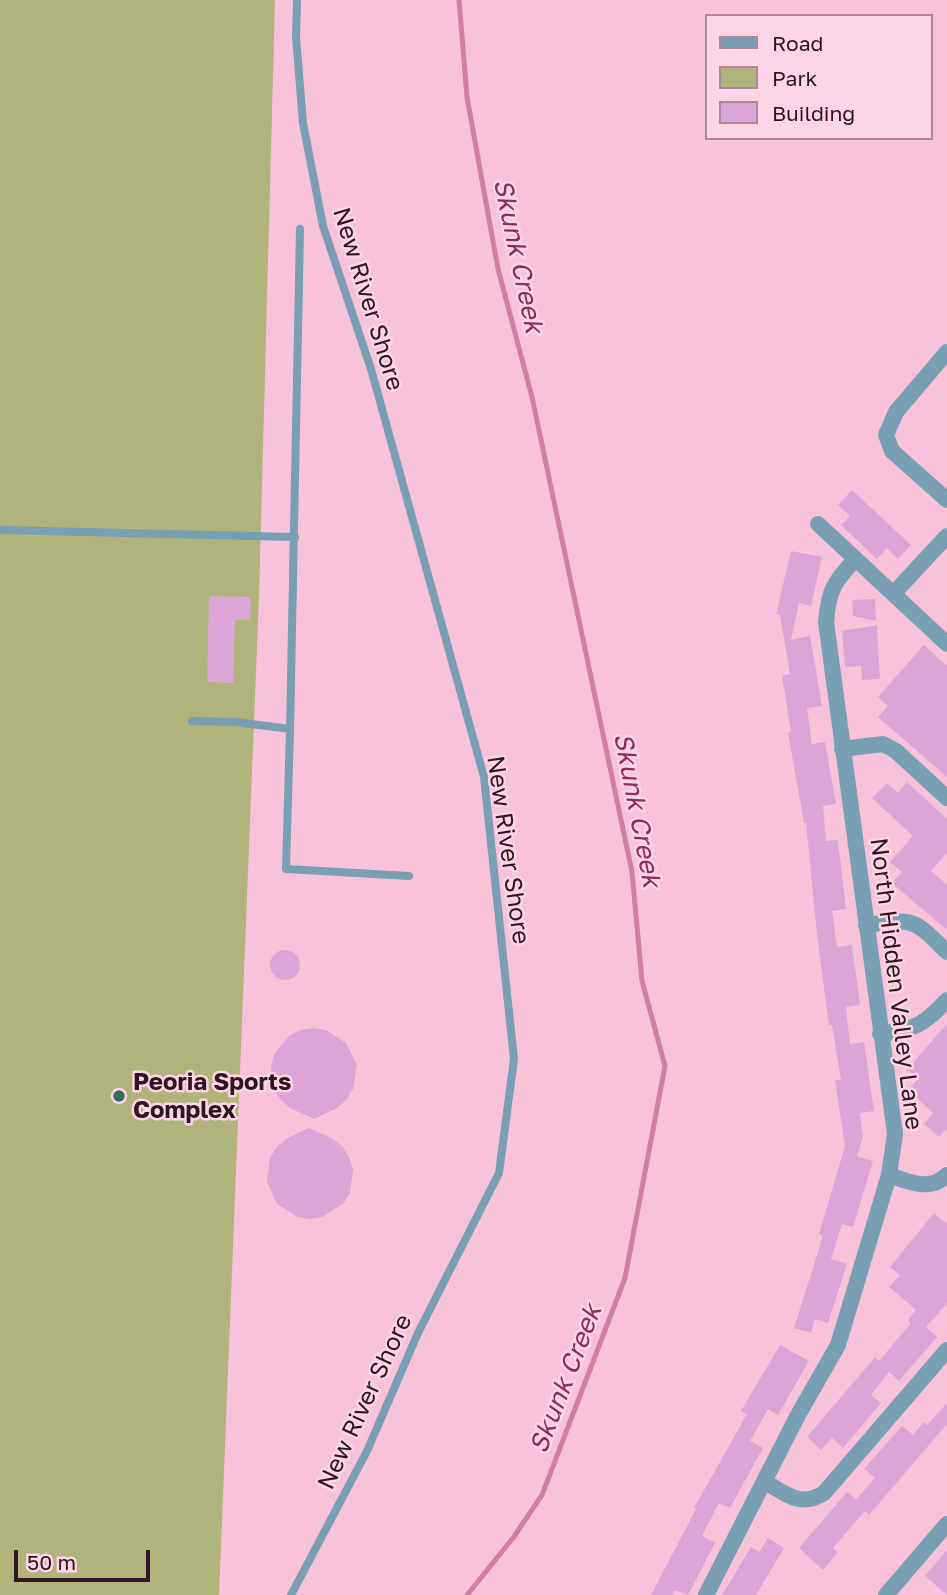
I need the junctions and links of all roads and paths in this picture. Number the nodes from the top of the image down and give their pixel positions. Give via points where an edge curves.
1 (297, 0) edge
2 (300, 229) dead end
3 (947, 352) edge
4 (947, 500) edge
5 (818, 524) dead end
6 (0, 530) edge
7 (947, 536) edge
8 (295, 537) junction
9 (855, 559) junction
10 (893, 594) junction
11 (947, 644) edge
12 (192, 721) dead end
13 (290, 729) junction
14 (842, 749) junction
15 (947, 798) edge
16 (410, 876) dead end
17 (866, 925) junction
18 (947, 952) edge
19 (947, 1000) edge
20 (880, 1034) junction
21 (889, 1175) junction
22 (947, 1175) edge
23 (947, 1350) edge
24 (764, 1481) junction
25 (947, 1524) edge
26 (291, 1595) edge
27 (706, 1595) edge
28 (886, 1595) edge

1 - 26 lane, New River Shore via 303,124 323,226 371,369 484,777 514,1059 499,1173 418,1333 367,1451
2 - 8 lane
3 - 4 street via 896,412 886,435 892,451
5 - 9 street
6 - 8 lane
7 - 10 street
8 - 13 lane
9 - 10 street
9 - 14 street, North Hidden Valley Lane via 829,594 826,622
10 - 11 street
12 - 13 lane
13 - 16 lane via 286,869
14 - 15 street via 883,744
14 - 17 street, North Hidden Valley Lane
17 - 18 street via 905,920 921,926
17 - 20 street, North Hidden Valley Lane
19 - 20 street via 917,1027
20 - 21 street, North Hidden Valley Lane via 895,1134
21 - 22 street via 924,1186
21 - 24 street, North Hidden Valley Lane via 838,1345
23 - 24 street via 824,1493 812,1500 797,1500
24 - 27 street, North Hidden Valley Lane
25 - 28 street

